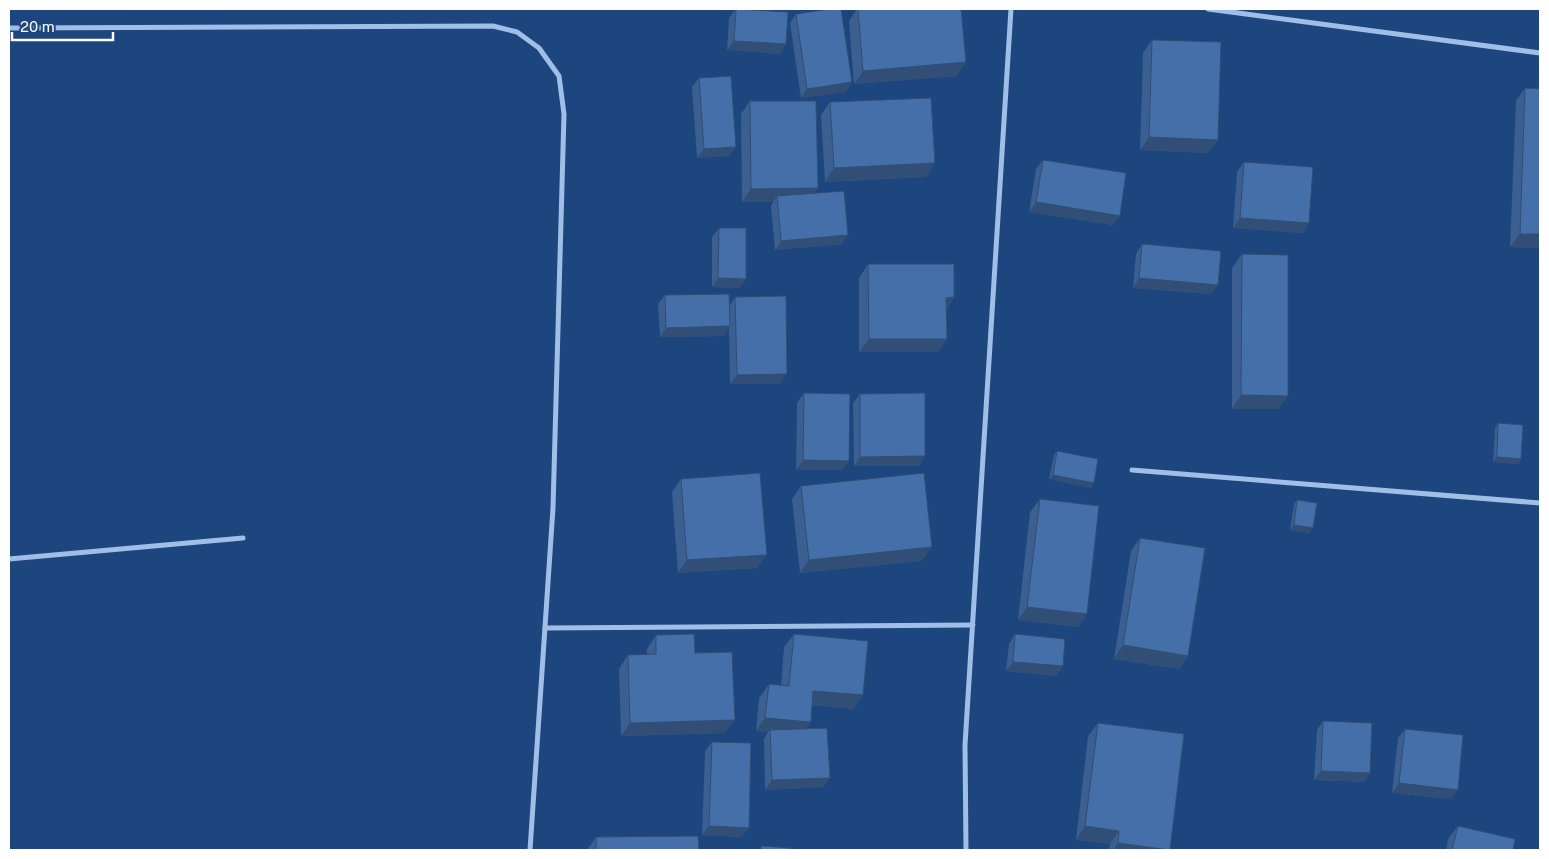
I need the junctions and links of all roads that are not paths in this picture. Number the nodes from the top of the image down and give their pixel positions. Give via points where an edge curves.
1 (1011, 9) edge
2 (1208, 9) edge
3 (9, 28) edge
4 (1540, 53) edge
5 (1132, 470) dead end
6 (1540, 503) edge
7 (243, 538) dead end
8 (9, 559) edge
9 (973, 625) junction
10 (545, 628) junction
11 (530, 850) edge
12 (966, 850) edge

1 - 9 street
2 - 4 street
3 - 10 street via 493,26 517,32 539,48 559,76 564,114 553,508
5 - 6 street
7 - 8 street
9 - 10 street
9 - 12 street via 965,745
10 - 11 street

